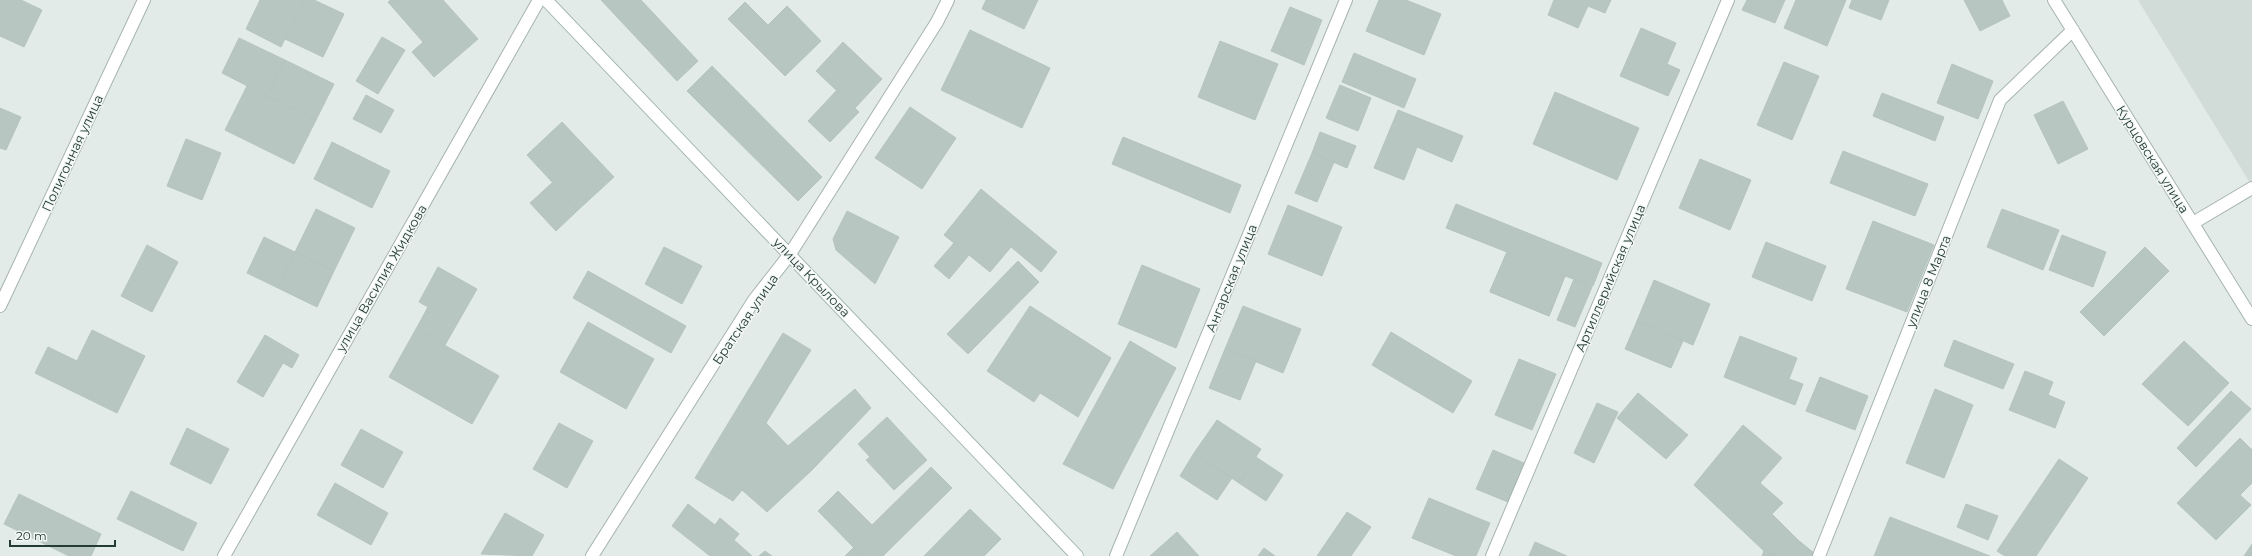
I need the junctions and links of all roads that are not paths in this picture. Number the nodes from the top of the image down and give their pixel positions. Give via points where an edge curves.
1 (144, 0) edge
2 (539, 0) edge
3 (546, 0) edge
4 (948, 0) edge
5 (1346, 0) edge
6 (1728, 0) edge
7 (2054, 0) edge
8 (2073, 30) junction
9 (2252, 188) edge
10 (2193, 223) junction
11 (790, 254) junction
12 (0, 306) edge
13 (2252, 319) edge
14 (224, 556) edge
15 (592, 556) edge
16 (1077, 556) edge
17 (1116, 556) edge
18 (1492, 556) edge
19 (1819, 556) edge

1 - 12 street, Полигонная улица
2 - 14 street, улица Василия Жидкова
3 - 11 street, улица Крылова
4 - 11 street, Братская улица via 937,22
5 - 17 street, Ангарская улица
6 - 18 street, Артиллерийская улица
7 - 8 street, Курцовская улица
8 - 10 street, Курцовская улица
8 - 19 street, улица 8 Марта via 2000,100
9 - 10 street
10 - 13 street, Курцовская улица
11 - 15 street, Братская улица via 754,300
11 - 16 street, улица Крылова

